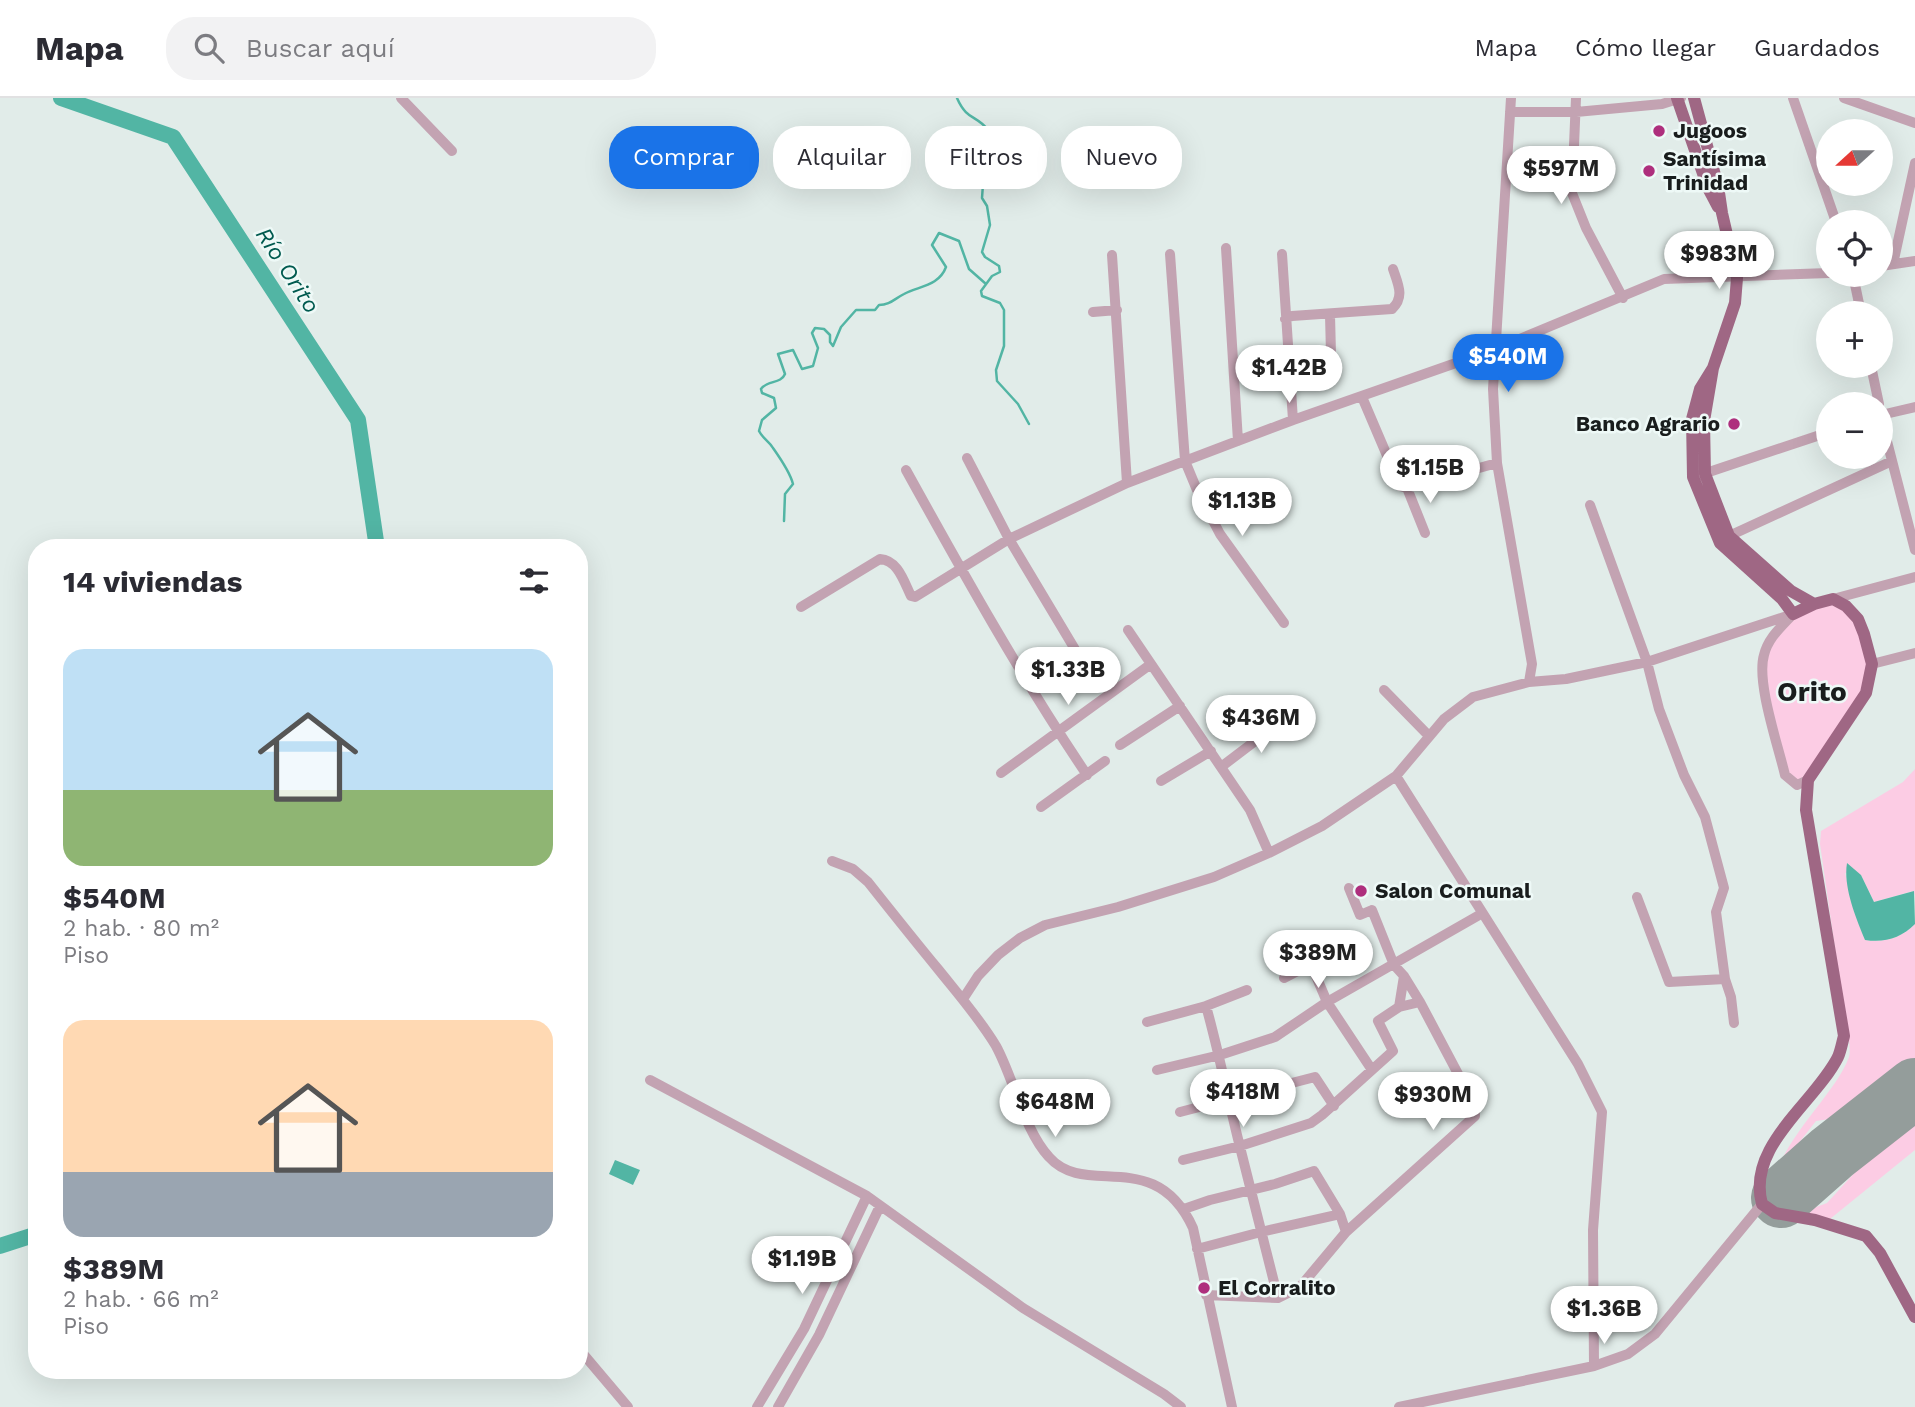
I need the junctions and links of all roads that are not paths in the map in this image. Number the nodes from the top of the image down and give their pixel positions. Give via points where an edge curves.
1 (401, 98) edge
2 (1511, 98) edge
3 (1576, 98) edge
4 (1693, 98) edge
5 (1793, 98) edge
6 (1844, 98) edge
7 (1678, 99) edge
8 (1510, 112) junction
9 (1576, 112) junction
10 (1915, 123) edge
11 (452, 150) dead end
12 (1915, 163) edge
13 (1832, 210) edge
14 (1722, 213) junction
15 (1226, 248) dead end
16 (1170, 254) dead end
17 (1282, 254) dead end
18 (1112, 255) dead end
19 (1915, 261) edge
20 (1893, 264) joint
21 (1393, 269) dead end
22 (1816, 274) edge
23 (1737, 278) junction
24 (1623, 298) junction
25 (1117, 310) junction
26 (1093, 312) dead end
27 (1330, 315) junction
28 (1285, 319) junction
29 (1493, 350) junction
30 (1331, 354) dead end
31 (1362, 397) junction
32 (1915, 407) edge
33 (1893, 413) edge
34 (1293, 420) junction
35 (1816, 436) edge
36 (1238, 441) junction
37 (968, 458) dead end
38 (1185, 461) junction
39 (1497, 463) junction
40 (1893, 465) edge
41 (1875, 469) edge
42 (906, 470) dead end
43 (1699, 475) junction
44 (1127, 483) junction
45 (1407, 488) junction
46 (1590, 505) dead end
47 (1425, 533) dead end
48 (1729, 536) junction
49 (1009, 539) junction
50 (1915, 550) edge
51 (961, 569) junction
52 (1915, 577) edge
53 (1833, 599) junction
54 (1814, 604) junction
55 (801, 607) dead end
56 (1793, 614) junction
57 (1284, 623) dead end
58 (1128, 630) dead end
59 (1915, 653) edge
60 (1647, 662) junction
61 (1152, 664) junction
62 (1872, 664) junction
63 (1028, 681) junction
64 (1529, 682) junction
65 (1384, 690) dead end
66 (1180, 706) junction
67 (1283, 720) dead end
68 (1058, 733) junction
69 (1429, 736) junction
70 (1120, 745) dead end
71 (1211, 751) junction
72 (1105, 761) dead end
73 (1221, 766) junction
74 (1001, 773) dead end
75 (1087, 775) junction
76 (1396, 776) junction
77 (1161, 780) dead end
78 (1808, 780) junction
79 (1041, 807) dead end
80 (1269, 853) junction
81 (832, 861) dead end
82 (1349, 888) dead end
83 (1637, 897) dead end
84 (1481, 914) junction
85 (1394, 965) junction
86 (1404, 976) junction
87 (1284, 978) dead end
88 (1725, 979) junction
89 (1247, 990) dead end
90 (963, 999) junction
91 (1327, 1002) junction
92 (1420, 1002) junction
93 (1206, 1006) junction
94 (1399, 1007) junction
95 (1147, 1022) dead end
96 (1734, 1023) dead end
97 (1220, 1055) junction
98 (1157, 1070) dead end
99 (1372, 1070) junction
100 (650, 1080) dead end
101 (1230, 1100) junction
102 (1334, 1105) junction
103 (1180, 1112) dead end
104 (1240, 1146) junction
105 (1183, 1160) dead end
106 (1253, 1190) junction
107 (867, 1196) junction
108 (1762, 1204) junction
109 (880, 1206) junction
110 (1184, 1209) junction
111 (1340, 1214) junction
112 (1261, 1232) junction
113 (1346, 1232) junction
114 (1197, 1249) junction
115 (1206, 1295) junction
116 (1278, 1298) junction
117 (1915, 1317) edge
118 (804, 1329) junction
119 (819, 1335) junction
120 (588, 1360) edge
121 (1594, 1366) junction
122 (1438, 1404) edge
123 (628, 1407) edge
124 (757, 1407) edge
125 (778, 1407) edge
126 (1181, 1407) edge
127 (1232, 1407) edge
128 (1399, 1407) edge

1 - 11 street
2 - 8 street
3 - 9 street
4 - 14 main road
5 - 13 street
6 - 10 street
7 - 9 street
7 - 14 main road via 1707,188
8 - 9 street
8 - 29 street
9 - 24 street via 1572,192
12 - 20 street
14 - 23 main road
15 - 36 street
16 - 38 street
17 - 28 street
18 - 25 street
19 - 20 street
21 - 27 street via 1400,292 1392,309
22 - 23 street
23 - 24 street via 1664,279
23 - 43 main road via 1735,303 1692,419
24 - 29 street
25 - 26 street
25 - 44 street
27 - 28 street
27 - 30 street
28 - 34 street
29 - 31 street
29 - 39 street
31 - 34 street
31 - 45 street via 1400,486
32 - 33 street
34 - 36 street
35 - 43 street
36 - 38 street
37 - 49 street
38 - 44 street
38 - 57 street via 1220,534
39 - 45 street
39 - 64 street via 1532,664
40 - 50 street
41 - 48 street
42 - 51 street
43 - 48 main road
43 - 56 main road via 1720,543
44 - 49 street
45 - 47 street
46 - 60 street
48 - 54 main road via 1791,591
49 - 51 street
49 - 63 street via 1076,651
51 - 55 street via 915,597 896,567 880,559
51 - 63 street
52 - 53 street
53 - 54 main road
53 - 62 main road via 1858,619
54 - 56 main road
56 - 60 street
56 - 78 street via 1771,638 1761,674 1786,775 1797,785
58 - 61 street
59 - 62 street
60 - 64 street
60 - 88 street via 1684,775 1706,817 1724,888 1716,912
61 - 66 street
61 - 68 street
62 - 78 main road via 1866,693
63 - 68 street
64 - 69 street via 1473,697
65 - 69 street
66 - 70 street
66 - 71 street
67 - 73 street
68 - 74 street
68 - 75 street
69 - 76 street
71 - 73 street
71 - 77 street
72 - 75 street
73 - 80 street via 1250,810
75 - 79 street
76 - 80 street via 1322,826
76 - 84 street
78 - 108 main road via 1806,810 1844,1036 1839,1056 1779,1135 1759,1176
80 - 90 street via 1214,877 1045,925 998,955
81 - 90 street via 853,869 868,882
82 - 85 street via 1360,915 1372,910
83 - 88 street via 1669,982
84 - 85 street
84 - 121 street via 1578,1064 1602,1112 1593,1230
85 - 86 street
85 - 91 street
86 - 92 street
86 - 94 street
87 - 91 street via 1311,964
88 - 96 street
89 - 93 street
90 - 110 street via 995,1046 1050,1159 1066,1169 1139,1179 1160,1188
91 - 97 street via 1275,1037
91 - 99 street
92 - 94 street
92 - 113 street via 1474,1104 1475,1116
93 - 95 street
93 - 97 street
94 - 99 street via 1378,1021 1394,1051
97 - 98 street
97 - 101 street
99 - 102 street
100 - 107 street
101 - 102 street via 1315,1077
101 - 103 street
101 - 104 street
102 - 104 street via 1311,1123
104 - 105 street
104 - 106 street
106 - 110 street
106 - 111 street via 1314,1171
106 - 112 street
107 - 109 street
107 - 118 street
108 - 117 main road via 1775,1213 1866,1236
108 - 121 street via 1655,1334 1628,1354
109 - 119 street
109 - 126 street via 1023,1308
110 - 114 street
111 - 112 street
111 - 113 street
112 - 114 street
112 - 116 street
113 - 116 street via 1300,1287
114 - 115 street
115 - 116 street
115 - 127 street
118 - 119 street
118 - 124 street
119 - 125 street
120 - 123 street
121 - 122 street
122 - 128 street

